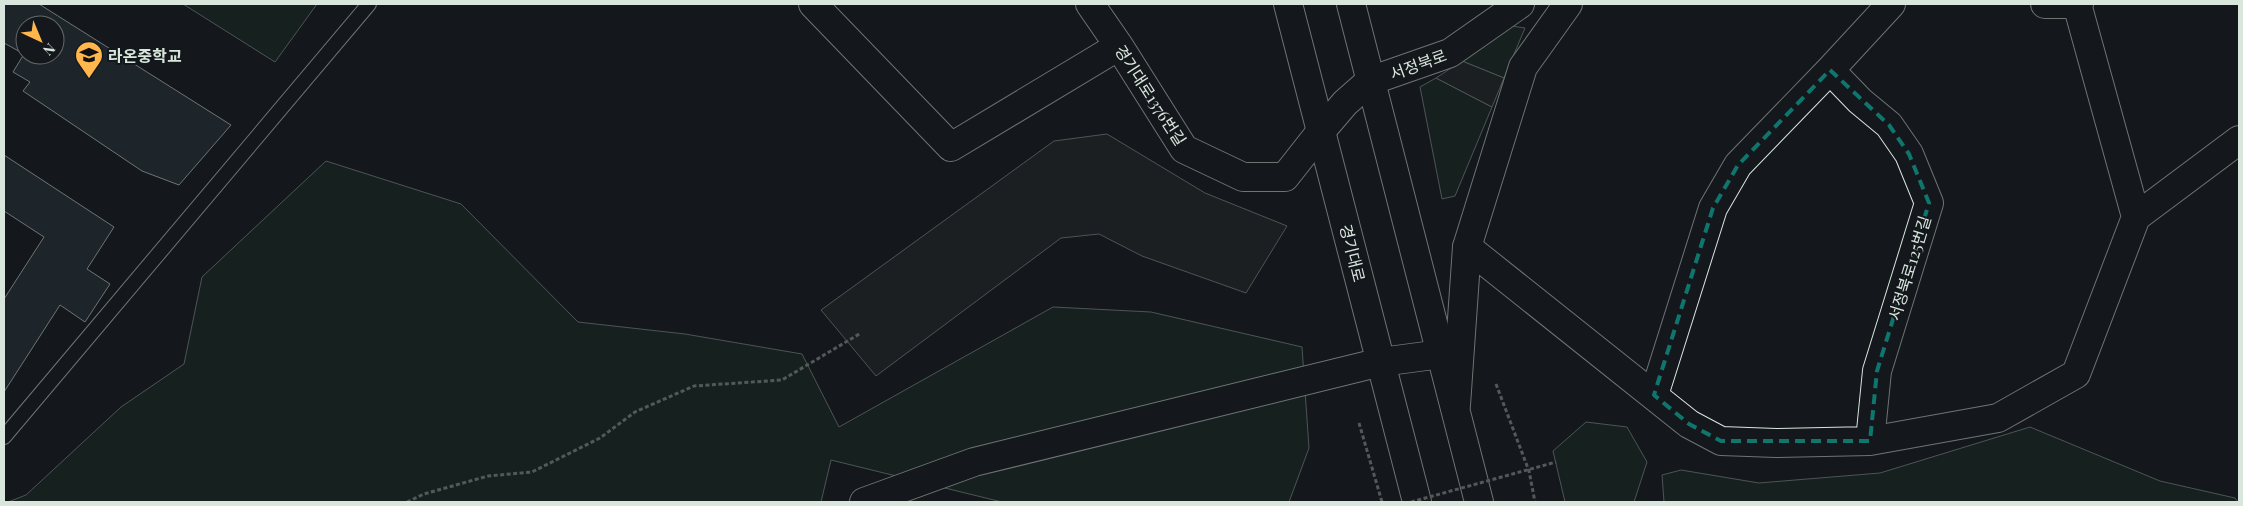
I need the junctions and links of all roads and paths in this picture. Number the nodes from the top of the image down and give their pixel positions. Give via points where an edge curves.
1 (369, 4) edge
2 (813, 4) edge
3 (1090, 4) edge
4 (1288, 4) edge
5 (1351, 4) edge
6 (1520, 4) edge
7 (1568, 4) edge
8 (1891, 4) edge
9 (2045, 4) edge
10 (2078, 4) edge
11 (1119, 46) junction
12 (1830, 70) junction
13 (1370, 81) junction
14 (1322, 130) junction
15 (2239, 140) edge
16 (2136, 218) junction
17 (1467, 247) junction
18 (861, 333) dead end
19 (1441, 354) junction
20 (1381, 362) junction
21 (1496, 384) dead end
22 (1654, 395) junction
23 (1455, 412) junction
24 (1359, 423) dead end
25 (4, 437) edge
26 (1870, 441) junction
27 (1556, 462) dead end
28 (1529, 471) junction
29 (407, 502) edge
30 (864, 502) edge
31 (1382, 502) edge
32 (1411, 502) edge
33 (1417, 502) edge
34 (1479, 502) edge
35 (1535, 502) edge

1 - 25 lane
2 - 11 street via 951,147
3 - 11 street, 경기대로1376번길
4 - 14 street, 경기대로
5 - 13 street
6 - 13 street, 서정북로 via 1450,53
7 - 17 street via 1522,67
8 - 12 street
9 - 10 street
10 - 16 street
11 - 14 street, 경기대로1376번길 via 1184,149 1243,177 1285,177
12 - 22 street via 1738,165 1713,208
12 - 26 street, 서정북로125번길 via 1889,125 1909,154 1929,203 1876,371
13 - 14 street, 서정북로
13 - 19 street
14 - 20 street, 경기대로
15 - 16 street
16 - 26 street via 2076,374 1998,418
17 - 22 street
17 - 23 street
18 - 29 path via 782,380 694,386 635,412 600,438 532,472 488,476
19 - 20 street
19 - 23 street
20 - 30 street via 974,462
20 - 33 street, 경기대로
21 - 28 path
22 - 26 street via 1689,424 1721,441
23 - 34 street
24 - 31 path
27 - 28 path, bridge
28 - 32 path, bridge
28 - 35 path

